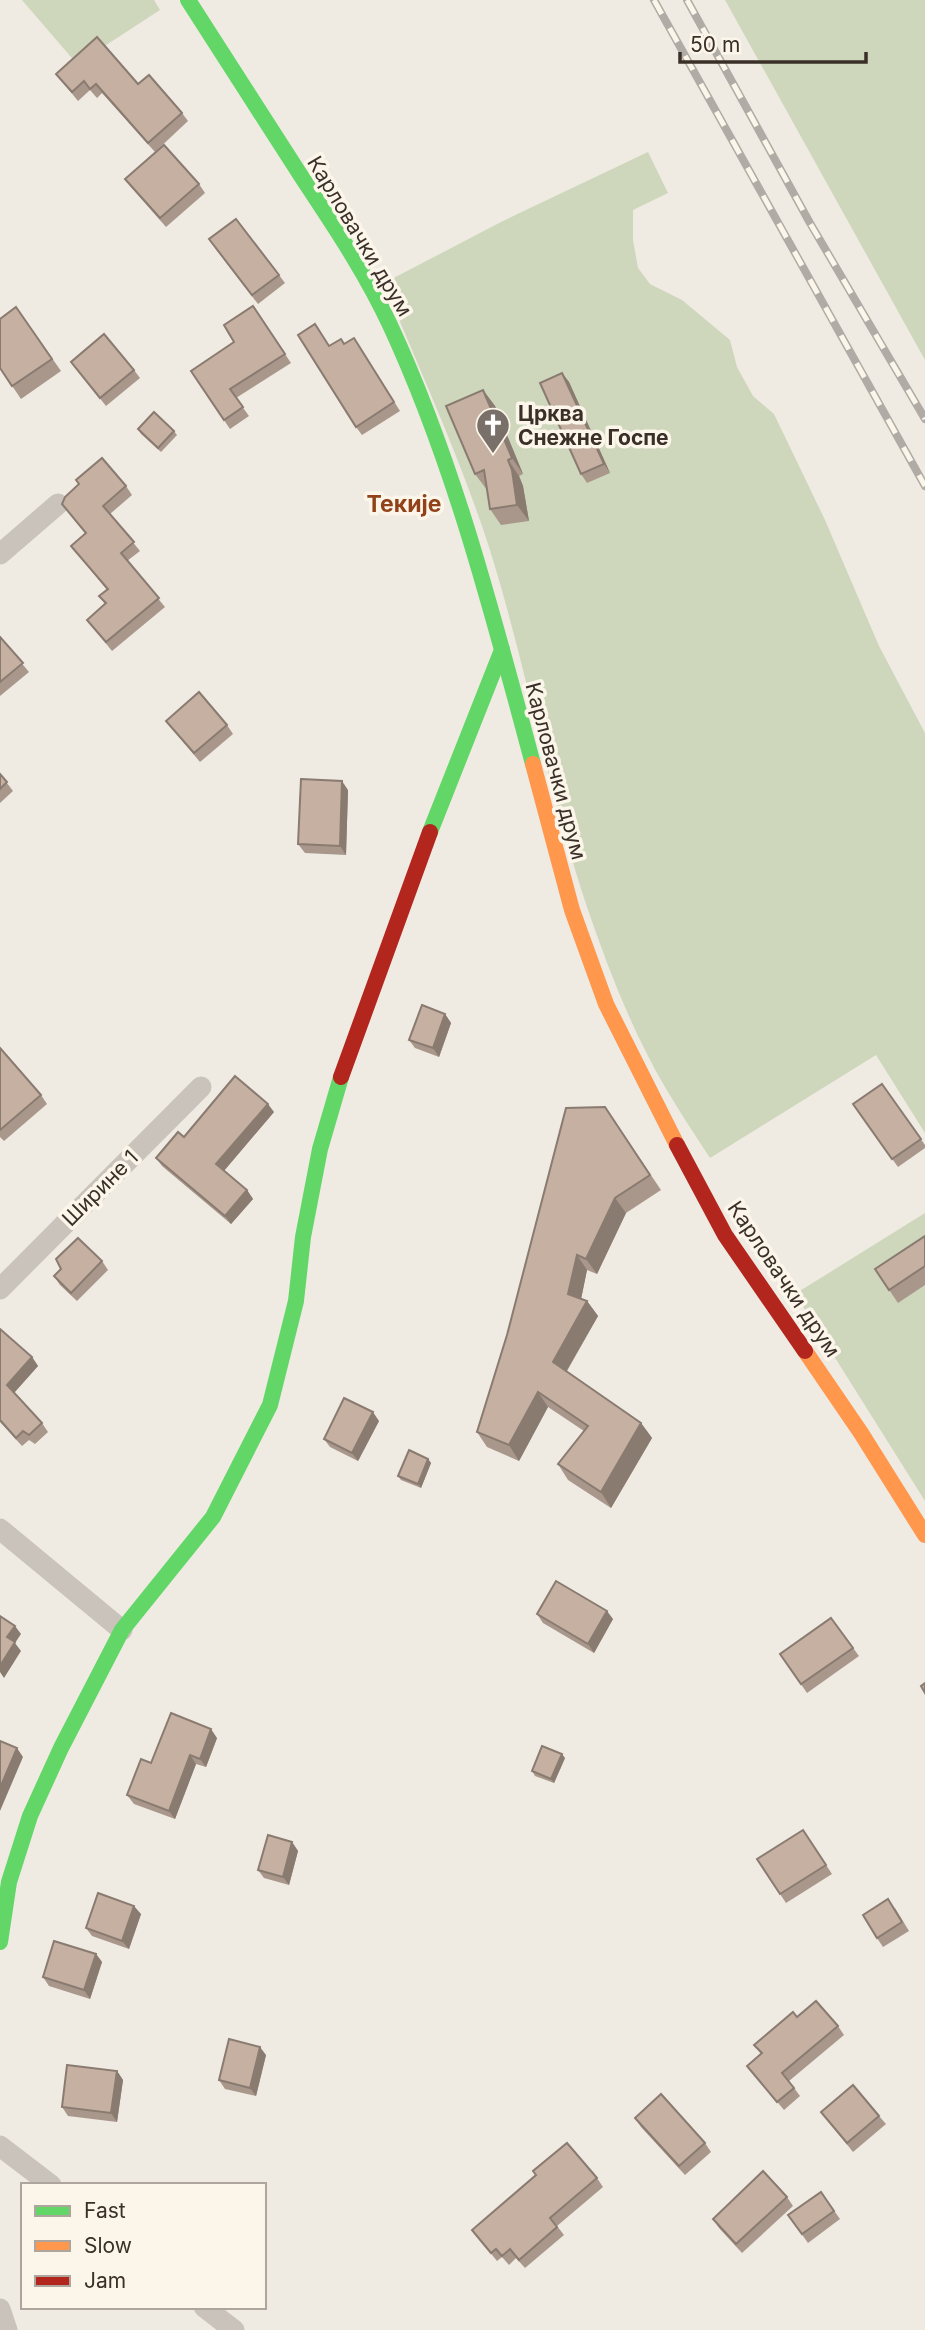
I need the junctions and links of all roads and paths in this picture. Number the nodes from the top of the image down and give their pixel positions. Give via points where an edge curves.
1 (188, 0) edge
2 (58, 505) dead end
3 (0, 554) edge
4 (502, 650) junction
5 (201, 1087) dead end
6 (0, 1289) edge
7 (0, 1529) edge
8 (925, 1535) edge
9 (122, 1630) junction
10 (0, 1942) edge
11 (0, 2146) edge
12 (48, 2183) edge
13 (0, 2309) edge
14 (207, 2309) edge
15 (6, 2330) edge
16 (234, 2330) edge

1 - 4 main road, Карловачки друм via 352,254 389,323 463,516
2 - 3 street
4 - 8 main road, Карловачки друм via 572,910 606,1004 725,1235
4 - 9 main road via 346,1058 320,1149 296,1301 270,1405 213,1517
5 - 6 street, Ширине 1
7 - 9 street
9 - 10 main road via 30,1816 9,1882
11 - 12 street
13 - 15 street
14 - 16 street

